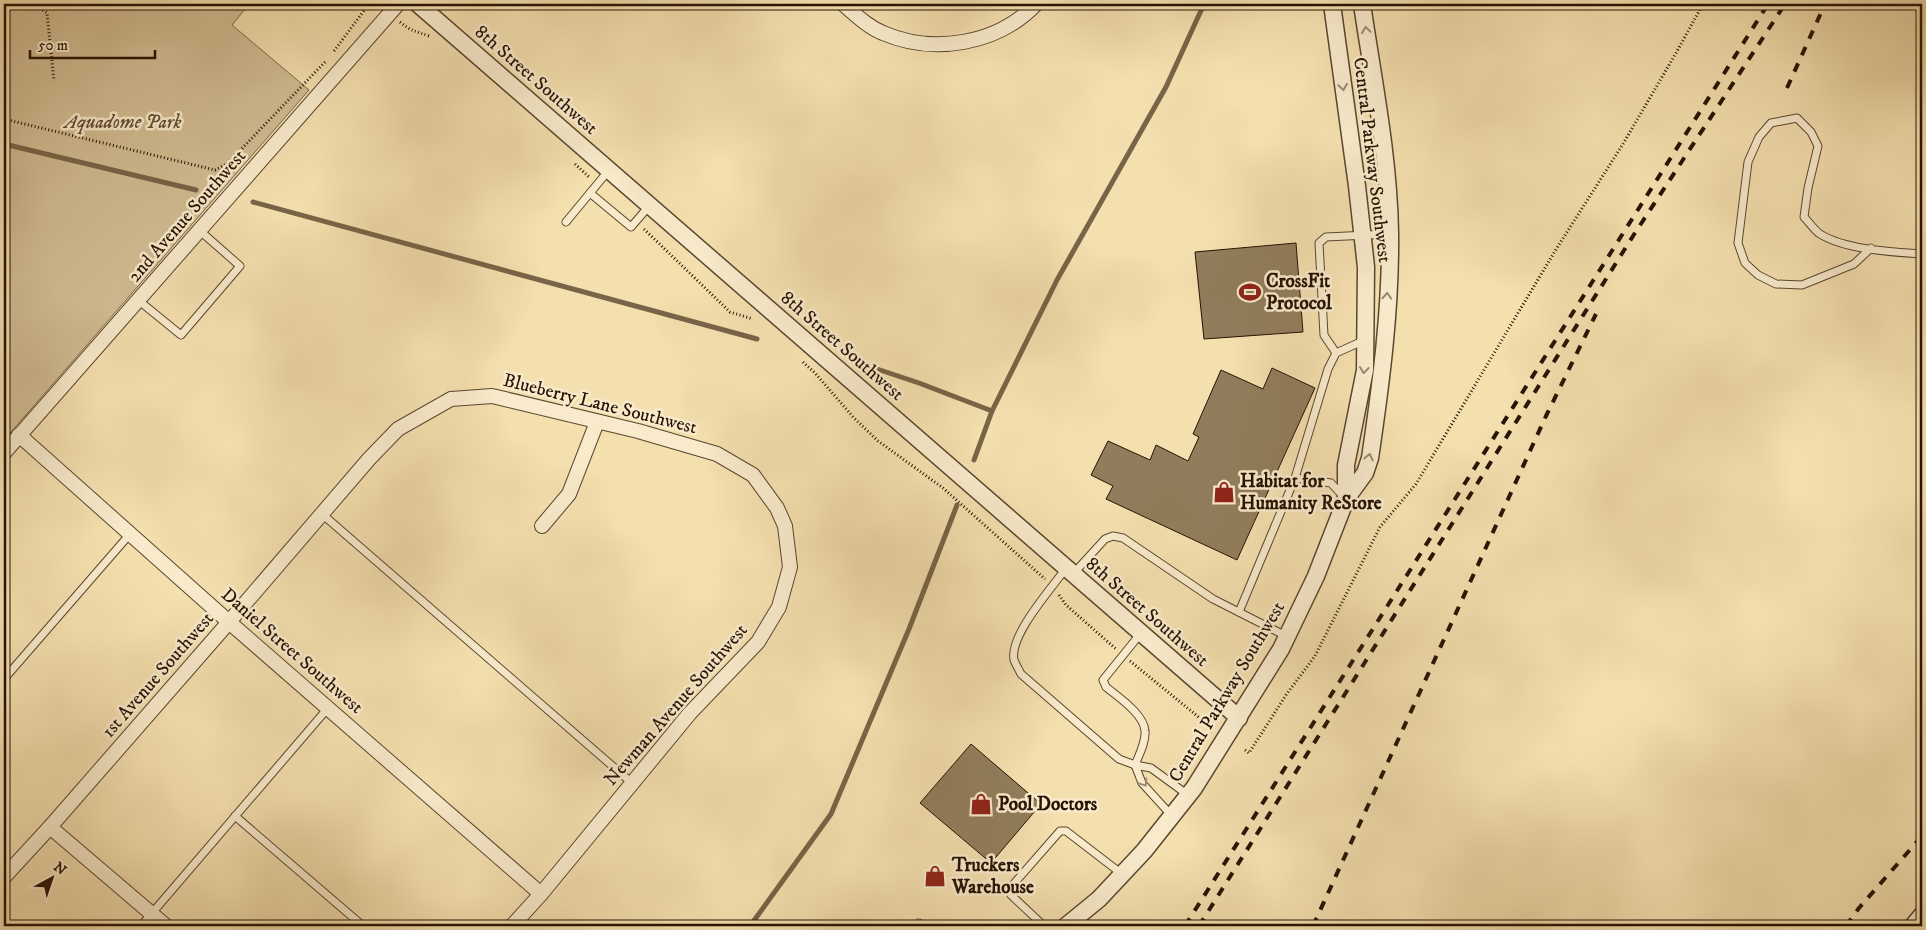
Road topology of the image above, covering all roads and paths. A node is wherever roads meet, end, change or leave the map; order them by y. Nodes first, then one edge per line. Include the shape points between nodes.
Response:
1 (34, 4) edge
2 (370, 4) edge
3 (398, 4) edge
4 (418, 4) edge
5 (843, 4) edge
6 (1036, 4) edge
7 (1332, 4) edge
8 (1362, 4) edge
9 (1703, 4) edge
10 (399, 22) dead end
11 (432, 37) dead end
12 (54, 81) dead end
13 (4, 119) edge
14 (568, 158) dead end
15 (609, 170) junction
16 (597, 184) junction
17 (590, 193) junction
18 (650, 205) junction
19 (637, 221) junction
20 (566, 222) dead end
21 (199, 230) junction
22 (1362, 234) junction
23 (1390, 234) junction
24 (1871, 248) junction
25 (1922, 254) edge
26 (138, 300) junction
27 (759, 324) dead end
28 (1365, 340) junction
29 (1336, 353) junction
30 (801, 361) dead end
31 (596, 422) junction
32 (398, 429) joint
33 (19, 435) junction
34 (4, 453) edge
35 (1295, 478) junction
36 (1346, 499) junction
37 (777, 508) joint
38 (322, 514) junction
39 (542, 526) dead end
40 (130, 534) junction
41 (1070, 571) junction
42 (1052, 587) junction
43 (1238, 612) junction
44 (229, 622) junction
45 (1141, 633) junction
46 (1287, 636) junction
47 (1123, 655) junction
48 (4, 679) edge
49 (328, 707) junction
50 (1239, 718) junction
51 (1207, 724) dead end
52 (1245, 750) dead end
53 (1135, 765) junction
54 (632, 783) junction
55 (1188, 796) junction
56 (235, 816) junction
57 (1172, 816) junction
58 (50, 827) junction
59 (1122, 874) junction
60 (4, 877) edge
61 (541, 894) junction
62 (152, 914) junction
63 (1922, 915) edge
64 (141, 926) edge
65 (166, 926) edge
66 (363, 926) edge
67 (512, 926) edge
68 (1044, 926) edge
69 (1066, 926) edge
70 (1913, 926) edge

1 - 12 path via 47,13
2 - 13 path via 332,55 227,164 215,170
3 - 21 street, 2nd Avenue Southwest
4 - 15 street, 8th Street Southwest
5 - 6 street via 883,33 922,44 943,45 982,38 1018,19
7 -> 22 street, Central Parkway Southwest
23 -> 8 street, Central Parkway Southwest via 1388,186
9 - 52 path via 1623,144 1416,484 1380,527 1315,656 1249,752
10 - 11 path via 412,32
14 - 16 path
15 - 16 lane
15 - 18 street, 8th Street Southwest
16 - 17 lane
17 - 19 lane via 631,227
17 - 20 lane
18 - 19 lane
18 - 41 street, 8th Street Southwest
19 - 27 path via 730,312 752,318
21 - 26 street, 2nd Avenue Southwest
21 - 26 lane via 240,266 181,335
22 - 23 lane
22 - 28 street, Central Parkway Southwest via 1366,267
22 - 29 lane via 1326,237 1319,243 1324,335
36 -> 23 street, Central Parkway Southwest via 1365,473 1370,458 1385,339
24 - 24 lane via 1820,234 1804,217 1818,146 1812,132 1797,118 1771,123 1748,162 1738,242 1745,263 1758,275 1776,284 1802,285 1854,264
24 - 25 lane
26 - 33 street, 2nd Avenue Southwest
28 - 29 lane
28 -> 36 street, Central Parkway Southwest via 1365,370 1346,465
29 - 35 lane via 1328,369
30 - 42 path via 878,441 943,488
31 - 32 street, Blueberry Lane Southwest via 492,396 451,399
31 - 37 street, Blueberry Lane Southwest via 717,454 753,475
31 - 39 street via 569,494
32 - 38 street, 1st Avenue Southwest
33 - 34 street, 2nd Avenue Southwest
33 - 40 street, Daniel Street Southwest
35 - 36 lane via 1330,484
35 - 43 lane
36 - 46 street, Central Parkway Southwest via 1316,576
37 - 54 street, Newman Avenue Southwest via 785,526 790,567 779,607 758,642 690,713
38 - 44 street, 1st Avenue Southwest
38 - 54 lane
40 - 44 street, Daniel Street Southwest
40 - 48 lane
41 - 42 lane
41 - 43 lane via 1105,539 1112,536 1123,538 1213,599
41 - 45 street, 8th Street Southwest
42 - 47 path via 1066,605
42 - 53 lane via 1018,638 1014,658 1021,674 1119,759
43 - 46 lane
44 - 49 street, Daniel Street Southwest
44 - 58 street, 1st Avenue Southwest
45 - 47 lane
45 - 50 street, 8th Street Southwest
46 - 50 street, Central Parkway Southwest
47 - 51 path
47 - 53 lane via 1103,680 1106,687 1142,718 1146,731
49 - 56 lane
49 - 61 street, Daniel Street Southwest
50 - 55 street, Central Parkway Southwest
53 - 55 lane via 1151,768
53 -> 57 lane via 1142,783
54 - 61 street, Newman Avenue Southwest
55 - 57 street, Central Parkway Southwest
56 - 62 lane
56 - 66 lane
57 - 59 street, Central Parkway Southwest
58 - 60 street, 1st Avenue Southwest
58 - 62 street
59 - 68 lane via 1066,830 1060,832 1011,887 1011,894
59 - 69 street, Central Parkway Southwest via 1099,899
61 - 67 street, Newman Avenue Southwest
62 - 64 lane
62 - 65 street
63 - 70 street

